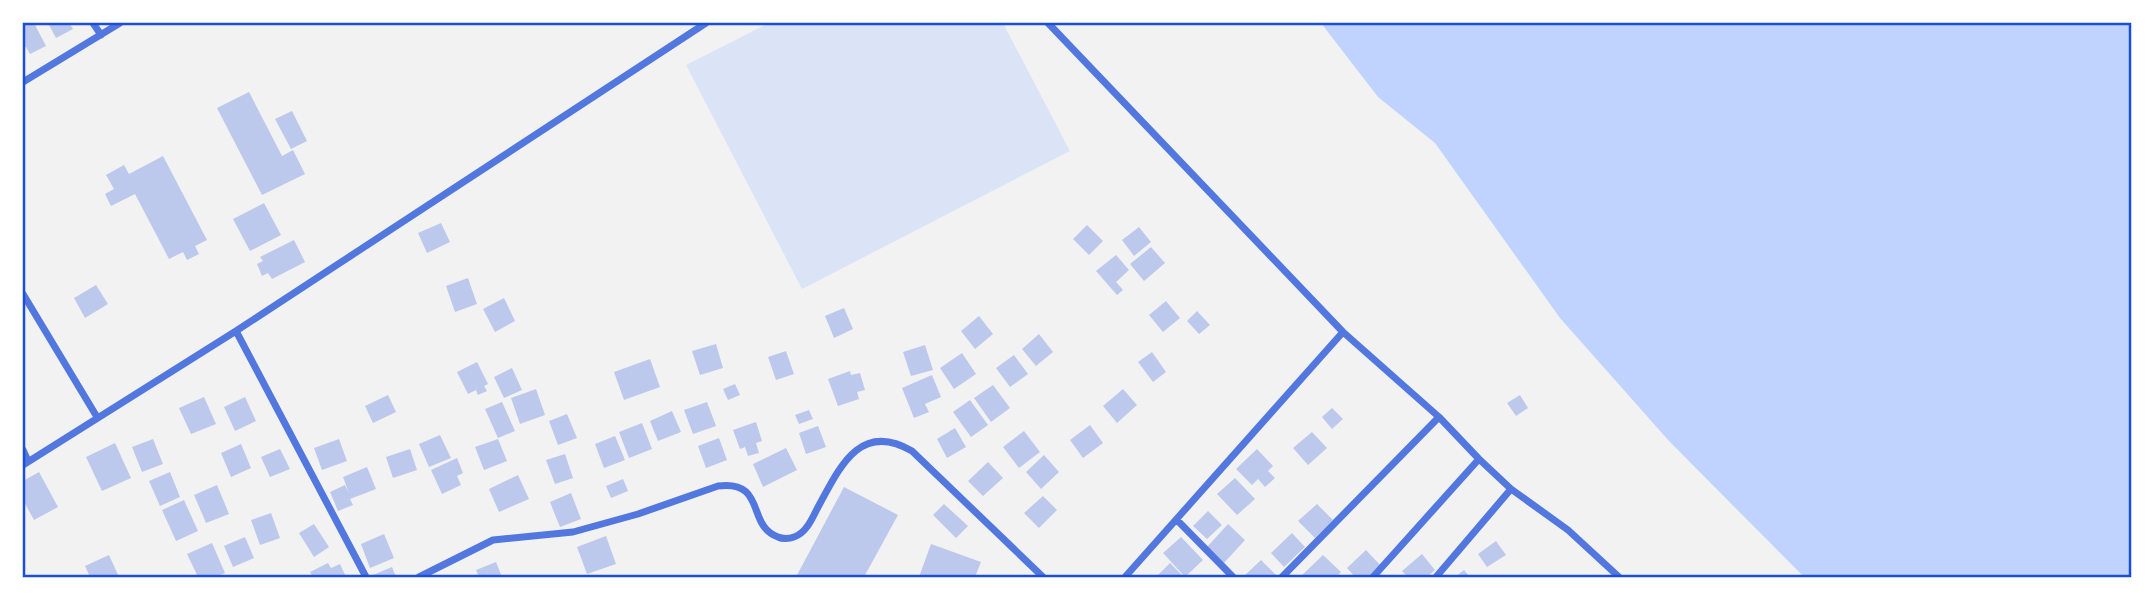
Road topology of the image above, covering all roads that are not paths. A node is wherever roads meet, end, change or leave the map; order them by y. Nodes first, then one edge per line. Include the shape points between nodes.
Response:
1 (93, 23) edge
2 (120, 23) edge
3 (706, 23) edge
4 (1048, 23) edge
5 (101, 35) junction
6 (23, 82) edge
7 (23, 294) edge
8 (236, 331) junction
9 (1343, 332) junction
10 (97, 417) junction
11 (1439, 417) junction
12 (23, 450) edge
13 (1479, 460) junction
14 (25, 463) edge
15 (1511, 489) junction
16 (1177, 520) junction
17 (366, 577) edge
18 (419, 577) edge
19 (1043, 577) edge
20 (1125, 577) edge
21 (1233, 577) edge
22 (1282, 577) edge
23 (1373, 577) edge
24 (1436, 577) edge
25 (1619, 577) edge

1 - 5 street
2 - 5 street
3 - 8 street
4 - 9 street
5 - 6 street
7 - 10 street
8 - 10 street
8 - 17 street
9 - 11 street
9 - 16 street
10 - 14 street
11 - 13 street
11 - 22 street
12 - 14 street
13 - 15 street
13 - 23 street
15 - 24 street
15 - 25 street via 1568,530
16 - 20 street
16 - 21 street
18 - 19 street via 493,540 573,532 718,486 748,492 769,533 794,537 810,523 850,454 864,444 881,441 912,450

